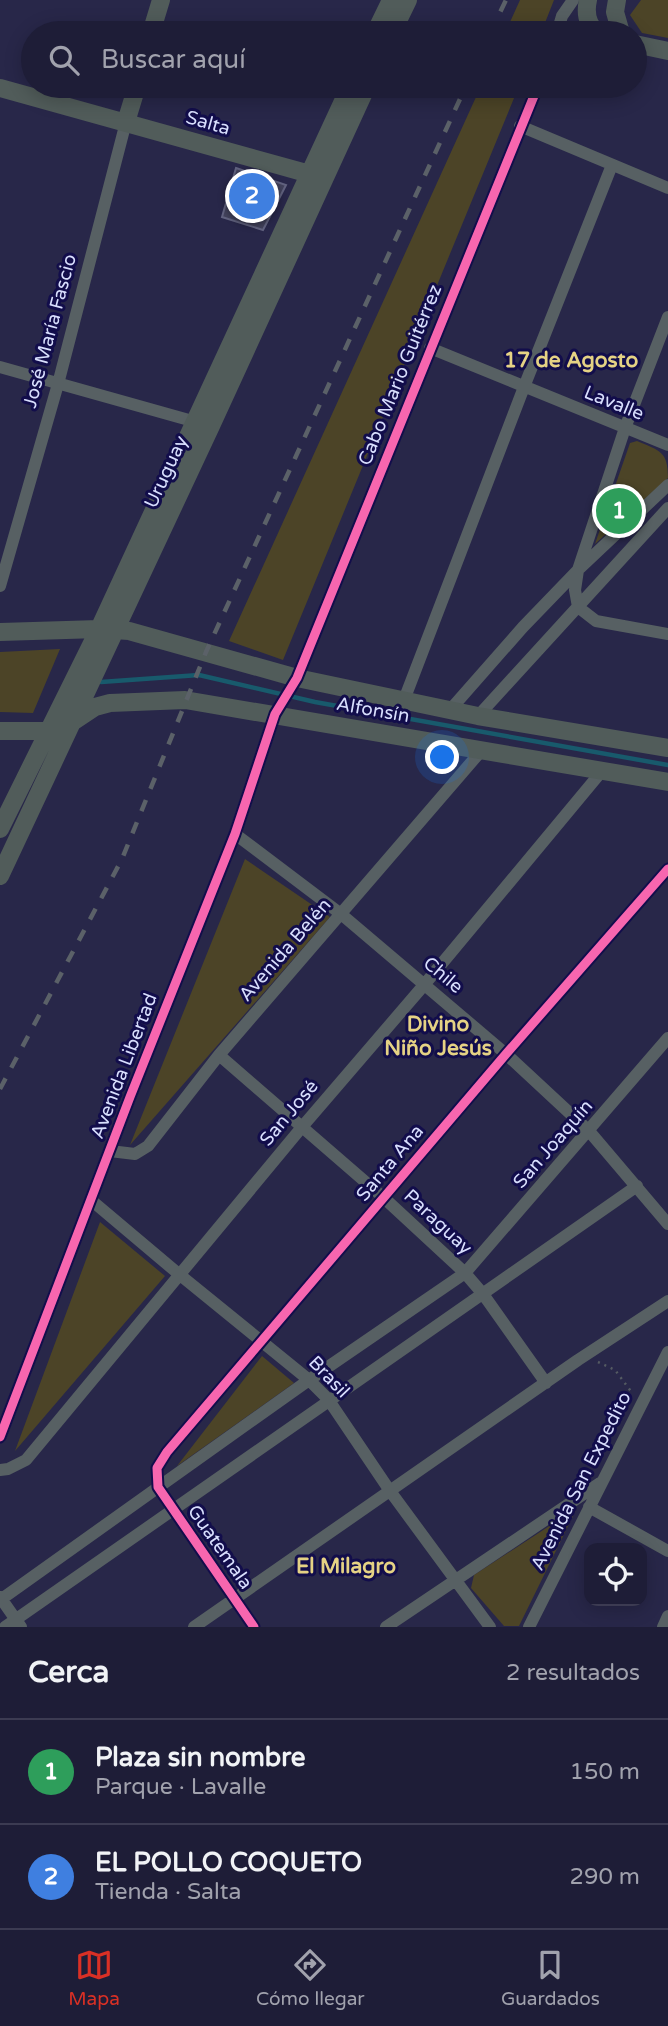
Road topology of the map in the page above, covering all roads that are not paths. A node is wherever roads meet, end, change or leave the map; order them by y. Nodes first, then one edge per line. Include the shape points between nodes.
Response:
1 (161, 0) edge
2 (391, 0) edge
3 (408, 0) edge
4 (573, 0) edge
5 (588, 0) edge
6 (617, 0) edge
7 (155, 21) edge
8 (381, 21) edge
9 (398, 21) edge
10 (561, 21) edge
11 (588, 21) edge
12 (619, 21) edge
13 (647, 47) edge
14 (668, 51) edge
15 (0, 88) edge
16 (21, 94) edge
17 (37, 98) edge
18 (133, 98) edge
19 (344, 98) edge
20 (360, 98) edge
21 (533, 98) edge
22 (126, 122) junction
23 (520, 126) junction
24 (612, 165) junction
25 (315, 175) junction
26 (668, 188) edge
27 (668, 317) edge
28 (430, 348) junction
29 (0, 368) edge
30 (58, 383) junction
31 (524, 387) junction
32 (196, 422) junction
33 (625, 428) junction
34 (666, 446) edge
35 (668, 485) edge
36 (667, 510) edge
37 (578, 570) junction
38 (0, 586) edge
39 (578, 607) junction
40 (107, 629) junction
41 (0, 632) edge
42 (668, 635) edge
43 (294, 684) junction
44 (404, 700) junction
45 (277, 710) junction
46 (450, 710) junction
47 (478, 716) junction
48 (74, 720) junction
49 (0, 731) edge
50 (48, 731) junction
51 (668, 748) edge
52 (481, 751) junction
53 (602, 771) junction
54 (668, 782) edge
55 (0, 829) edge
56 (235, 834) junction
57 (668, 869) edge
58 (0, 876) edge
59 (341, 915) junction
60 (424, 985) junction
61 (668, 1038) edge
62 (506, 1054) junction
63 (219, 1055) junction
64 (302, 1127) junction
65 (589, 1131) junction
66 (110, 1151) junction
67 (637, 1186) junction
68 (384, 1198) junction
69 (91, 1200) junction
70 (668, 1224) edge
71 (465, 1273) junction
72 (180, 1275) junction
73 (483, 1294) junction
74 (668, 1301) edge
75 (260, 1342) junction
76 (668, 1352) edge
77 (309, 1380) junction
78 (546, 1383) junction
79 (328, 1399) junction
80 (0, 1437) edge
81 (0, 1470) edge
82 (601, 1482) junction
83 (158, 1488) junction
84 (390, 1491) junction
85 (589, 1507) junction
86 (173, 1510) junction
87 (668, 1551) edge
88 (454, 1581) junction
89 (1, 1599) edge
90 (234, 1599) junction
91 (668, 1616) edge
92 (14, 1625) edge
93 (194, 1627) edge
94 (254, 1627) edge
95 (386, 1627) edge
96 (490, 1627) edge
97 (528, 1627) edge
98 (663, 1627) edge

1 - 7 street
2 - 8 street
3 - 9 street
4 - 10 street
5 - 11 street
6 - 12 street
13 - 14 street
15 - 16 street, Salta
17 - 22 street, Salta
18 - 22 street, José María Fascio
19 - 25 street, Uruguay
20 - 25 street, Uruguay
21 - 23 street, Cabo Mario Guitérrez
22 - 25 street, Salta
22 - 30 street, José María Fascio
23 - 24 street
23 - 28 street, Cabo Mario Guitérrez
24 - 26 street
24 - 31 street
25 - 32 street, Uruguay
25 - 40 street, Uruguay via 211,426
27 - 33 street
28 - 31 street, Lavalle
28 - 43 street, Cabo Mario Guitérrez
29 - 30 street
30 - 32 street
30 - 38 street, José María Fascio
31 - 33 street, Lavalle
31 - 44 street
32 - 40 street, Uruguay
33 - 34 street, Lavalle
33 - 37 street
35 - 37 street
36 - 39 street
37 - 39 street
37 - 46 street
39 - 42 street via 596,621
39 - 47 street
40 - 41 street, Alfonsín
40 - 43 street, Alfonsín via 148,635
40 - 48 street, Uruguay
40 - 50 street, Uruguay
43 - 44 street, Alfonsín
43 - 45 street, Cabo Mario Guitérrez
44 - 46 street, Alfonsín
45 - 48 street, Alfonsín via 163,700 110,703
45 - 52 street, Alfonsín
45 - 56 street, Avenida Libertad
46 - 47 street, Alfonsín
47 - 51 street, Alfonsín
48 - 50 street, Alfonsín
48 - 58 street, Uruguay
49 - 50 street
50 - 55 street, Uruguay
52 - 53 street, Alfonsín
52 - 59 street, Avenida Belén
53 - 54 street, Alfonsín
53 - 60 street, San José
56 - 59 street, Chile
56 - 66 street, Avenida Libertad
57 - 62 street, Santa Ana
59 - 60 street, Chile
59 - 63 street, Avenida Belén
60 - 62 street, Chile
60 - 64 street, San José
61 - 65 street, San Joaquín
62 - 65 street, Chile
62 - 68 street, Santa Ana
63 - 64 street, Paraguay
63 - 66 street, Avenida Belén via 148,1146 135,1154
64 - 68 street, Paraguay
64 - 72 street, San José
65 - 67 street, Chile
65 - 71 street, San Joaquín
66 - 69 street, Avenida Libertad
67 - 70 street, Chile
67 - 73 street
68 - 71 street, Paraguay
68 - 75 street, Santa Ana
69 - 72 street, Brasil
69 - 80 street, Avenida Libertad
71 - 73 street, Paraguay
71 - 77 street, San Joaquín
72 - 75 street, Brasil
72 - 81 street, San José via 26,1460
73 - 78 street, Paraguay
73 - 79 street
74 - 78 street
75 - 77 street, Brasil
75 - 83 street, Santa Ana via 167,1452 157,1468
76 - 82 street, Avenida San Expedito
77 - 79 street, Brasil
77 - 83 street, San Joaquín
78 - 84 street
79 - 84 street, Brasil
79 - 86 street
82 - 85 street, Avenida San Expedito
82 - 88 street
83 - 86 street, Guatemala
83 - 89 street, San Joaquín
84 - 88 street, Brasil
84 - 90 street
85 - 87 street
85 - 97 street, Avenida San Expedito
86 - 90 street, Guatemala
86 - 92 street
88 - 95 street
88 - 96 street, Brasil
89 - 92 street
90 - 93 street
90 - 94 street, Guatemala
91 - 98 street

